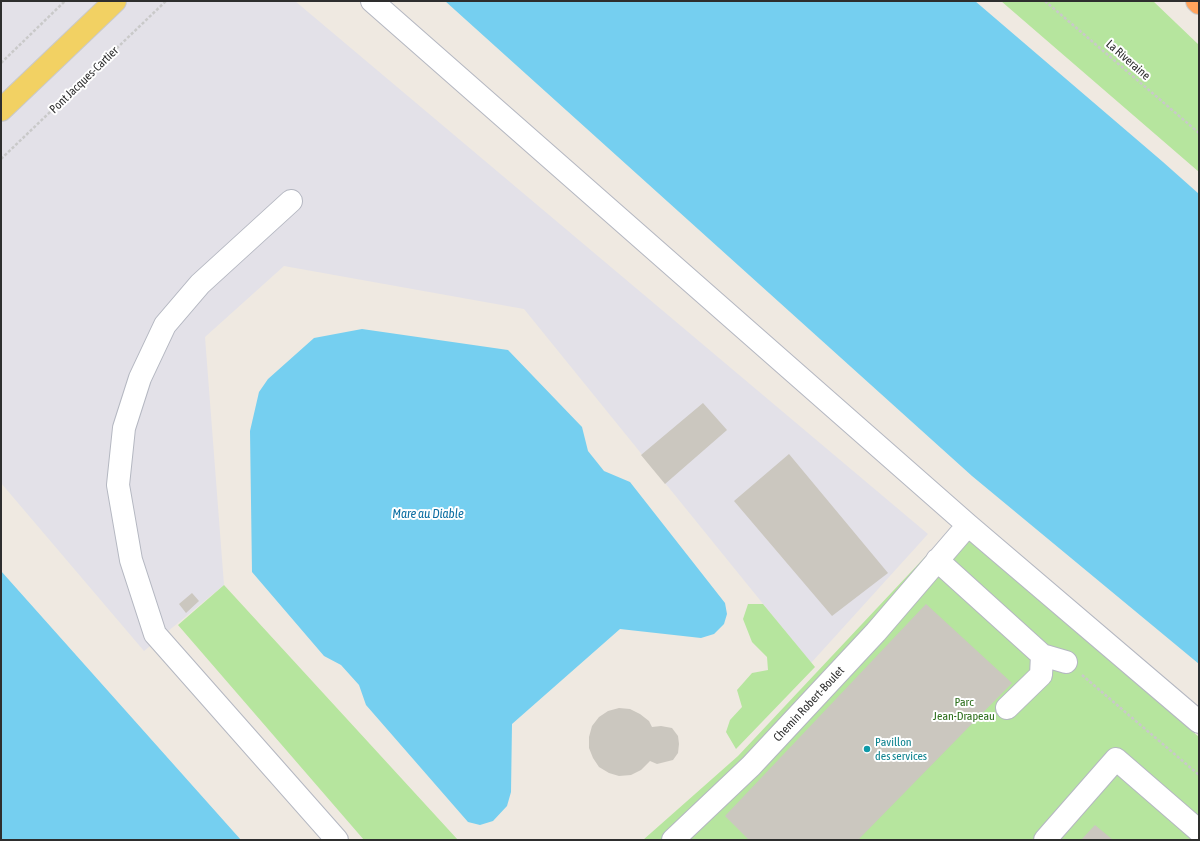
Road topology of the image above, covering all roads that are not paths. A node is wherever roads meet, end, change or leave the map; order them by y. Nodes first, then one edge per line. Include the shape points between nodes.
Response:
1 (115, 1) edge
2 (372, 1) edge
3 (1, 110) edge
4 (291, 201) dead end
5 (968, 525) junction
6 (938, 560) junction
7 (1042, 655) junction
8 (1066, 662) road end
9 (1007, 708) dead end
10 (1199, 722) edge
11 (1199, 831) edge
12 (337, 840) edge
13 (673, 840) edge
14 (1045, 840) edge

1 - 3 main road
2 - 5 lane
4 - 12 lane via 200,284 165,325 140,378 124,428 118,485 131,560 155,634
5 - 6 lane, Chemin Robert-Boulet
5 - 10 lane
6 - 7 lane
6 - 13 lane, Chemin Robert-Boulet via 876,632 751,766
7 - 8 lane
7 - 9 lane via 1041,675
11 - 14 lane via 1116,759

